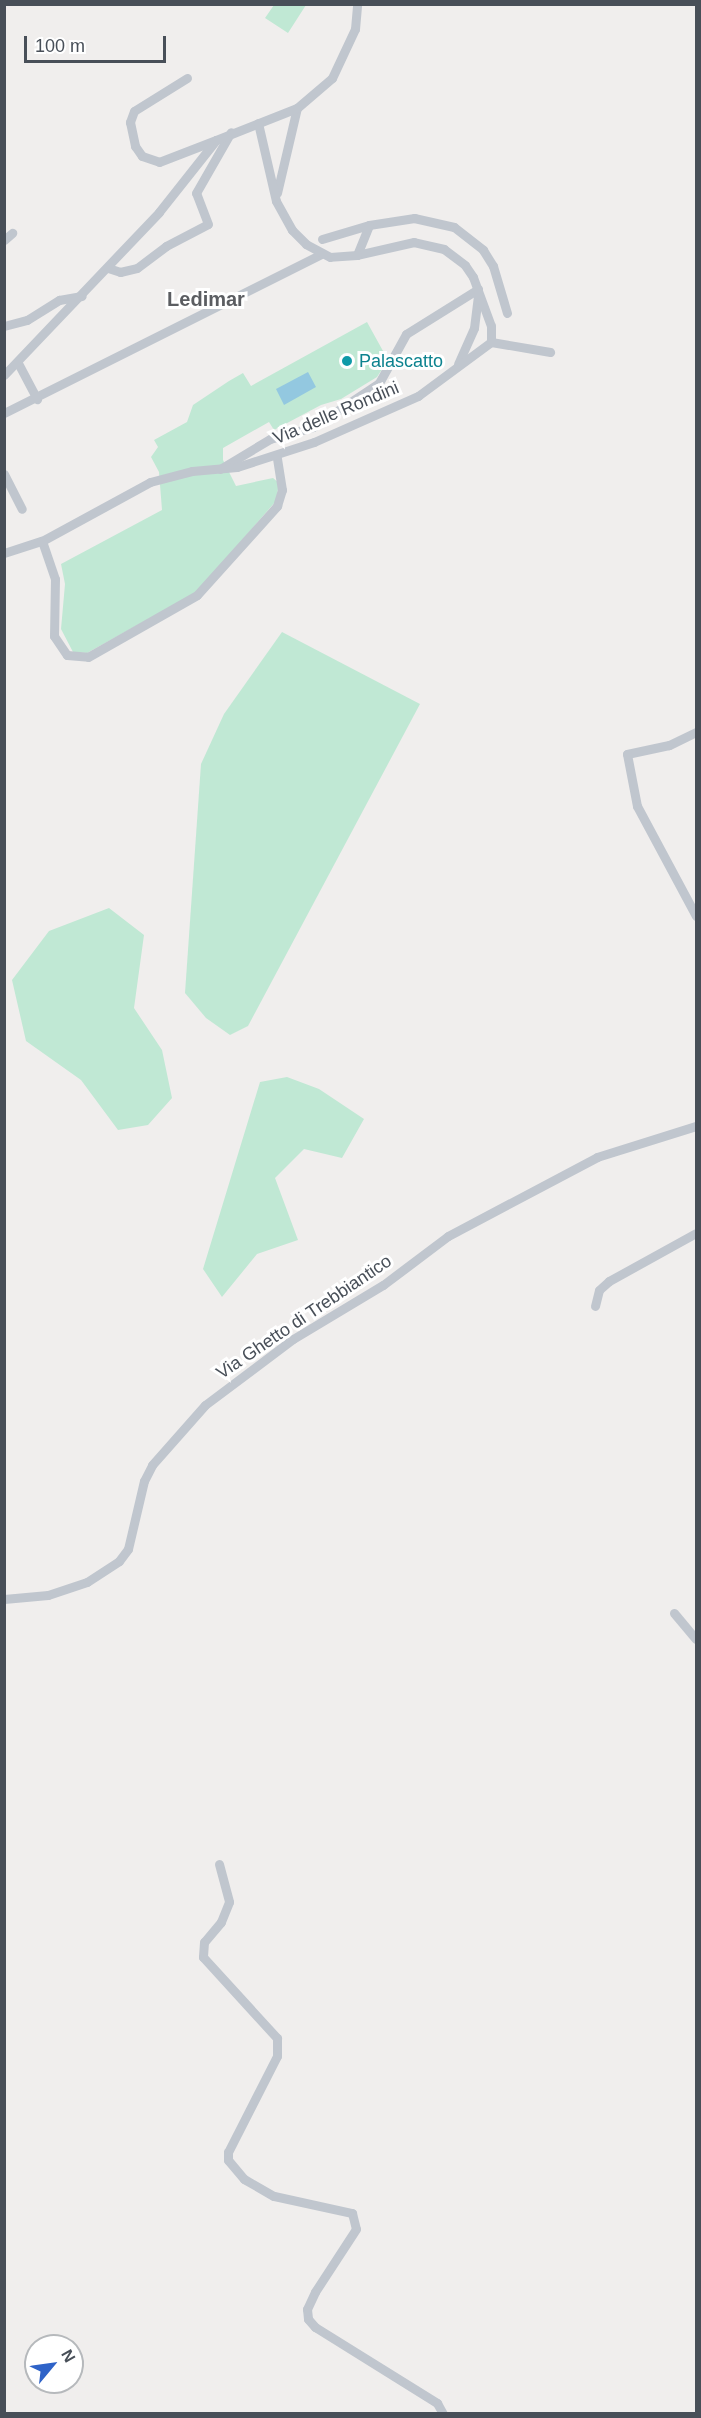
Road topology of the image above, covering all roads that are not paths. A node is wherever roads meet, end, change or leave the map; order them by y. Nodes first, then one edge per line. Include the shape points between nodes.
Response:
1 (357, 4) edge
2 (187, 78) dead end
3 (297, 108) junction
4 (258, 123) junction
5 (231, 132) junction
6 (216, 140) junction
7 (276, 201) junction
8 (369, 225) junction
9 (12, 233) dead end
10 (322, 239) dead end
11 (4, 240) edge
12 (322, 254) junction
13 (357, 255) junction
14 (108, 268) junction
15 (478, 290) junction
16 (82, 297) junction
17 (507, 313) dead end
18 (4, 326) edge
19 (491, 342) junction
20 (550, 352) dead end
21 (18, 363) junction
22 (456, 368) junction
23 (4, 375) edge
24 (37, 399) junction
25 (4, 413) edge
26 (277, 457) junction
27 (220, 469) junction
28 (4, 474) edge
29 (22, 509) dead end
30 (42, 541) junction
31 (4, 553) edge
32 (696, 732) edge
33 (696, 916) edge
34 (696, 1126) edge
35 (696, 1233) edge
36 (595, 1306) dead end
37 (4, 1599) edge
38 (674, 1613) dead end
39 (696, 1639) edge
40 (219, 1864) dead end
41 (442, 2414) edge

1 - 3 street via 355,29 332,78
2 - 6 street via 134,111 130,122 135,146 142,156 159,162
3 - 4 street
3 - 7 street via 295,128 278,177
4 - 5 street
4 - 7 street
5 - 6 street
5 - 14 street via 196,193 208,224 166,246 137,268 120,272
6 - 14 street
7 - 12 street via 292,230
8 - 10 street
8 - 13 street
8 - 17 street via 414,218 435,220 462,232 483,250 493,266
9 - 11 street
12 - 13 street
12 - 24 street
13 - 15 street via 398,244 430,244 456,256
14 - 16 street
15 - 19 street via 491,326
15 - 22 street, Via delle Rondini via 474,328
15 - 27 street, Via delle Rondini via 406,334 379,383 313,428 270,439
16 - 18 street via 59,300 27,320
16 - 21 street
19 - 20 street
19 - 22 street, Via delle Rondini
21 - 23 street
21 - 24 street
22 - 26 street, Via delle Rondini via 418,396
24 - 25 street
26 - 27 street, Via delle Rondini
26 - 30 street via 282,490 277,506 197,595 88,657 67,655 54,636 55,579
27 - 30 street, Via delle Rondini via 192,471 150,482
28 - 29 street
30 - 31 street, Via delle Rondini
32 - 33 street via 669,745 627,754 637,806
34 - 37 street, Via Ghetto di Trebbiantico via 597,1157 448,1236 382,1286 293,1339 205,1405 152,1465 144,1481 128,1549 119,1561 87,1582 48,1595
35 - 36 street via 609,1281 599,1290
38 - 39 street
40 - 41 street via 229,1902 221,1922 204,1942 203,1957 278,2038 277,2056 228,2152 228,2160 244,2179 274,2196 352,2213 356,2229 315,2292 307,2309 308,2319 437,2403

